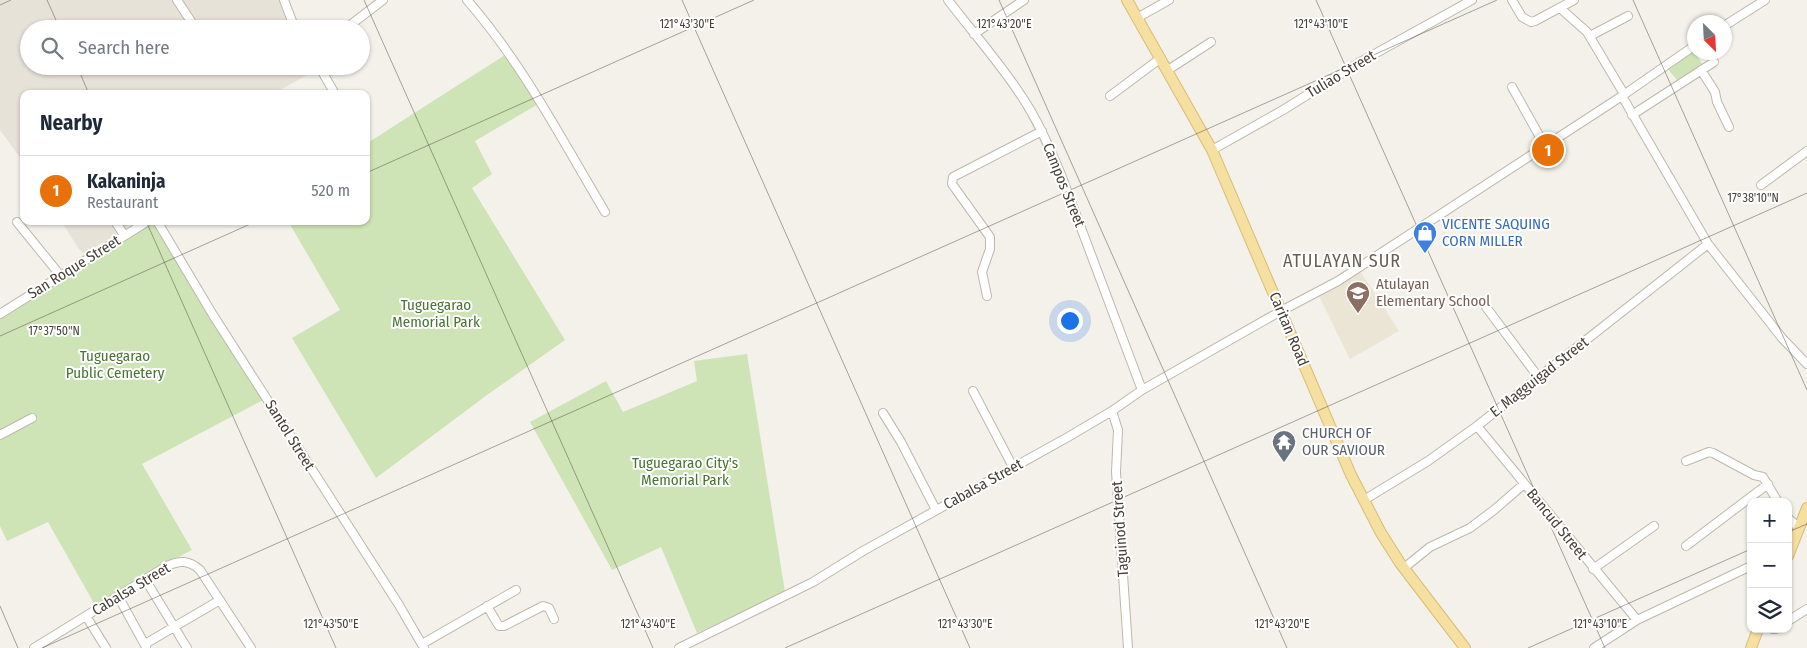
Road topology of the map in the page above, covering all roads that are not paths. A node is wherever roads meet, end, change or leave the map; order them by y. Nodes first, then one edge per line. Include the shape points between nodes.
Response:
1 (177, 0) edge
2 (284, 0) edge
3 (383, 0) edge
4 (468, 0) edge
5 (948, 0) edge
6 (1024, 0) edge
7 (1127, 0) edge
8 (1169, 0) edge
9 (1472, 0) edge
10 (1512, 0) edge
11 (1574, 0) edge
12 (1765, 0) edge
13 (1560, 8) junction
14 (1628, 16) dead end
15 (1137, 18) junction
16 (190, 20) edge
17 (292, 20) edge
18 (357, 20) edge
19 (1732, 21) edge
20 (974, 34) junction
21 (1590, 36) junction
22 (1211, 42) dead end
23 (1687, 51) edge
24 (1161, 58) junction
25 (1714, 62) dead end
26 (1168, 70) junction
27 (1701, 70) junction
28 (324, 75) edge
29 (1512, 87) dead end
30 (333, 90) edge
31 (1623, 95) junction
32 (1110, 96) dead end
33 (1632, 115) junction
34 (1729, 127) dead end
35 (1042, 131) junction
36 (1545, 146) junction
37 (1212, 150) junction
38 (1807, 151) edge
39 (1761, 185) dead end
40 (605, 212) dead end
41 (16, 222) dead end
42 (118, 225) edge
43 (141, 225) edge
44 (159, 225) edge
45 (124, 235) junction
46 (1708, 244) junction
47 (60, 275) junction
48 (987, 296) dead end
49 (1486, 307) dead end
50 (1281, 311) junction
51 (0, 314) edge
52 (1807, 364) edge
53 (1539, 378) junction
54 (1142, 390) junction
55 (973, 391) dead end
56 (1112, 411) junction
57 (883, 414) dead end
58 (32, 418) dead end
59 (1477, 426) junction
60 (0, 435) edge
61 (1686, 461) dead end
62 (1013, 467) junction
63 (1524, 484) junction
64 (1768, 484) junction
65 (1776, 498) edge
66 (1364, 500) junction
67 (1807, 508) edge
68 (936, 510) junction
69 (1792, 522) edge
70 (1654, 526) dead end
71 (1799, 528) junction
72 (1792, 544) edge
73 (1686, 546) dead end
74 (1404, 568) junction
75 (1747, 568) edge
76 (1594, 569) junction
77 (145, 579) junction
78 (516, 590) dead end
79 (118, 596) junction
80 (220, 600) junction
81 (488, 606) junction
82 (1807, 609) edge
83 (86, 616) junction
84 (1792, 618) edge
85 (554, 619) dead end
86 (1637, 620) junction
87 (174, 627) junction
88 (1757, 633) edge
89 (146, 646) edge
90 (423, 646) edge
91 (104, 647) edge
92 (34, 648) edge
93 (187, 648) edge
94 (251, 648) edge
95 (679, 648) edge
96 (1128, 648) edge
97 (1465, 648) edge
98 (1594, 648) edge
99 (1751, 648) edge

1 - 16 street
2 - 17 street
3 - 18 street
4 - 40 street via 538,97
5 - 20 street, Campos Street
6 - 20 street
7 - 15 main road, Caritan Road
8 - 15 street
9 - 37 street, Tuliao Street
10 - 13 street via 1522,17 1530,22
11 - 13 street
12 - 19 street
13 - 21 street
14 - 21 street
15 - 24 main road, Caritan Road
20 - 35 street, Campos Street via 1018,91
21 - 31 street
22 - 26 street
23 - 31 street, Cabalsa Street
24 - 26 main road, Caritan Road
24 - 32 street
25 - 27 street
26 - 37 main road, Caritan Road
27 - 33 street
27 - 34 street via 1716,92 1717,102
28 - 30 street
29 - 36 street
31 - 33 street
31 - 36 street, Cabalsa Street
33 - 46 street
35 - 48 street via 953,177 952,184 990,237 990,249 982,272
35 - 54 street, Campos Street
36 - 50 street, Cabalsa Street via 1352,272
37 - 50 main road, Caritan Road
38 - 39 street
41 - 47 street
42 - 45 street
43 - 45 street, San Roque Street
44 - 90 street, Santol Street
45 - 47 street, San Roque Street
46 - 52 street via 1782,338
46 - 53 street, E. Magguigad Street
47 - 51 street, San Roque Street
49 - 53 street
50 - 54 street, Cabalsa Street
50 - 66 main road, Caritan Road
53 - 59 street, E. Magguigad Street
54 - 56 street, Cabalsa Street
55 - 62 street
56 - 62 street, Cabalsa Street
56 - 96 street, Taguinod Street via 1118,430 1116,472
57 - 68 street
58 - 60 street
59 - 63 street, Bancud Street
59 - 66 street, E. Magguigad Street via 1428,462
61 - 64 street via 1713,453 1762,476
62 - 68 street, Cabalsa Street
63 - 74 street via 1470,528 1430,547
63 - 76 street, Bancud Street
64 - 65 street
64 - 73 street
66 - 74 main road, Caritan Road
67 - 71 main road
68 - 95 street, Cabalsa Street via 813,582
69 - 71 street
70 - 76 street
71 - 72 main road
74 - 97 main road, Caritan Road
75 - 86 street
76 - 86 street, Bancud Street
77 - 79 street, Cabalsa Street
77 - 80 street, Cabalsa Street via 176,562 188,562 200,570
77 - 87 street
78 - 81 street
79 - 83 street, Cabalsa Street
79 - 89 street
80 - 87 street
80 - 94 street, Cabalsa Street
81 - 85 street via 499,626 543,606 549,608
81 - 90 street
82 - 84 street
83 - 91 street
83 - 92 street, Cabalsa Street
86 - 98 street
87 - 89 street
87 - 93 street
88 - 99 main road

